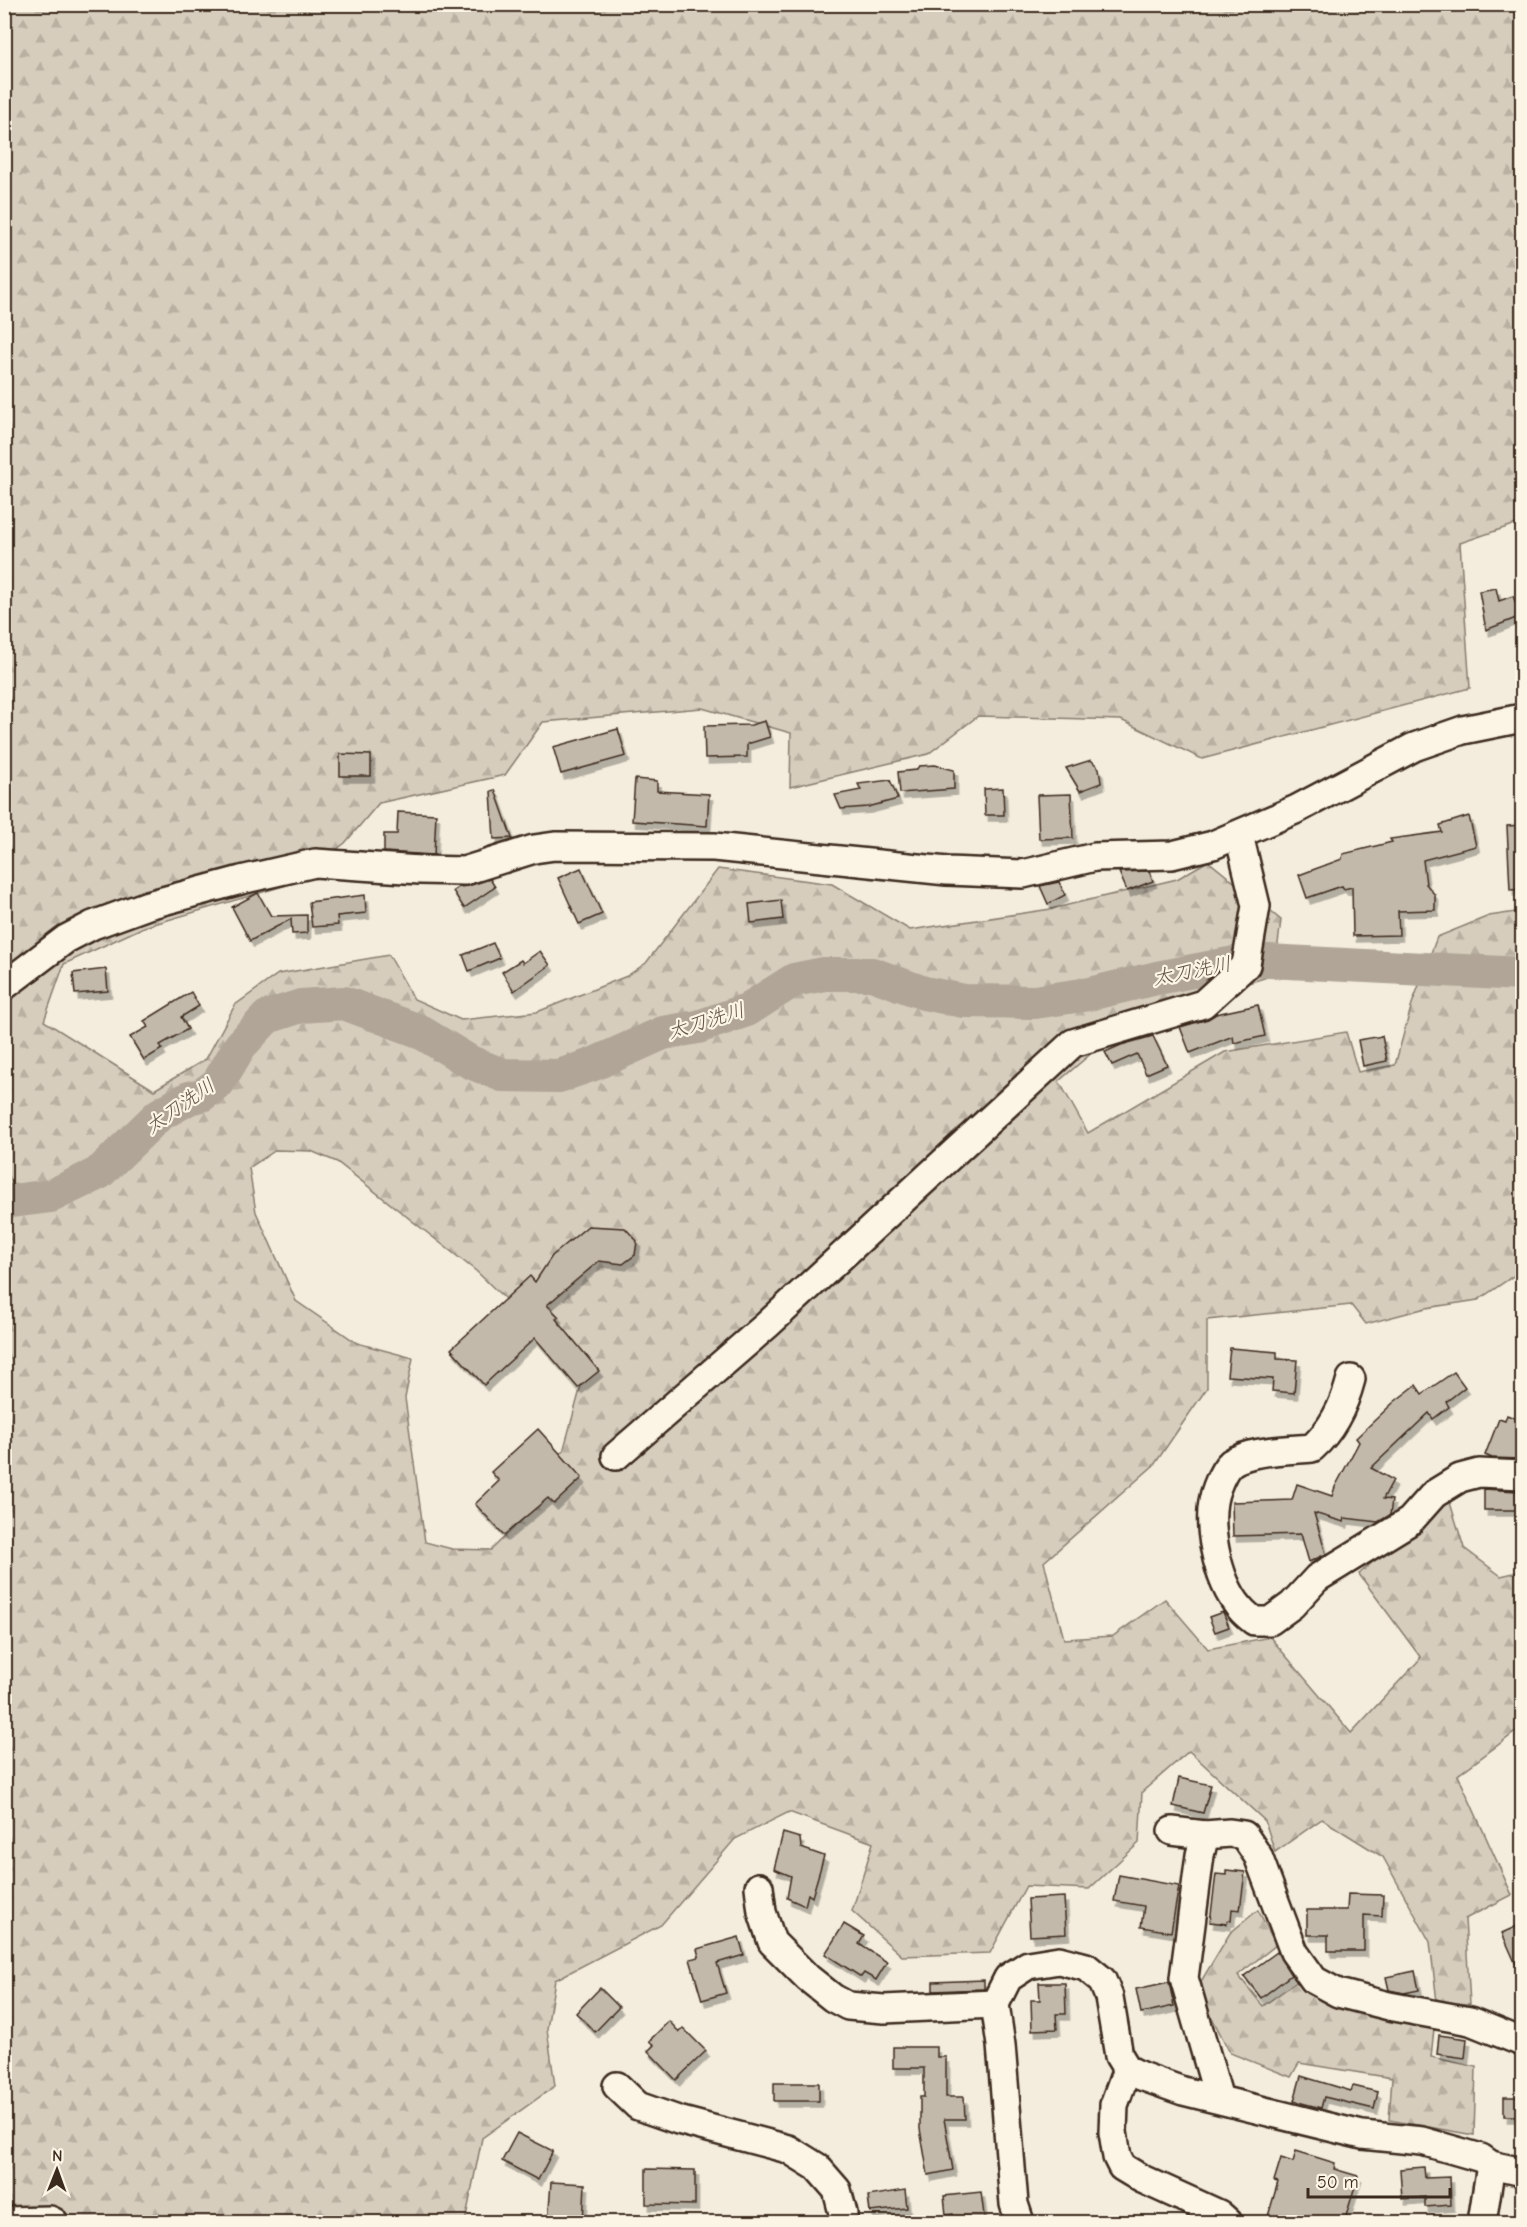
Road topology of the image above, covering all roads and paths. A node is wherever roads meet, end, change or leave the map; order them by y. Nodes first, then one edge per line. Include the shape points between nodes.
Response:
1 (1522, 718) edge
2 (1239, 835) junction
3 (4, 986) edge
4 (1351, 1379) dead end
5 (616, 1456) dead end
6 (1522, 1475) edge
7 (1172, 1831) dead end
8 (1205, 1835) junction
9 (759, 1887) dead end
10 (995, 2004) junction
11 (1522, 2042) edge
12 (1127, 2069) junction
13 (617, 2086) dead end
14 (1220, 2099) junction
15 (1491, 2165) junction
16 (1522, 2172) edge
17 (4, 2221) edge
18 (54, 2223) edge
19 (843, 2223) edge
20 (1020, 2223) edge
21 (1228, 2223) edge
22 (1482, 2223) edge

1 - 2 street via 1463,730 1414,747
2 - 3 street via 1172,855 1095,857 1023,874 947,871 714,847 555,846 464,871 315,863 148,905 93,925 66,939
2 - 5 street via 1256,906 1246,964 1203,1004 1073,1042 776,1317
4 - 6 street via 1336,1420 1312,1448 1254,1455 1231,1463 1222,1474 1211,1518 1214,1550 1239,1608 1254,1621 1270,1621 1292,1605 1317,1578 1410,1521 1434,1494 1460,1478 1479,1473
7 - 8 street
8 - 11 street via 1244,1835 1258,1856 1294,1952 1314,1980 1338,1993 1470,2021
8 - 14 street via 1184,1978
9 - 10 street via 772,1942 808,1977 848,2006 884,2009
10 - 12 street via 1008,1978 1028,1965 1059,1960 1086,1967 1102,1980 1109,1997 1119,2056
10 - 20 street via 1014,2204
12 - 14 street via 1162,2085
12 - 21 street via 1114,2105 1116,2157 1122,2168 1219,2214
13 - 19 street via 638,2106 788,2149 817,2167 837,2190
14 - 15 street via 1362,2135 1422,2141 1481,2158
15 - 16 street
15 - 22 street
17 - 18 street

